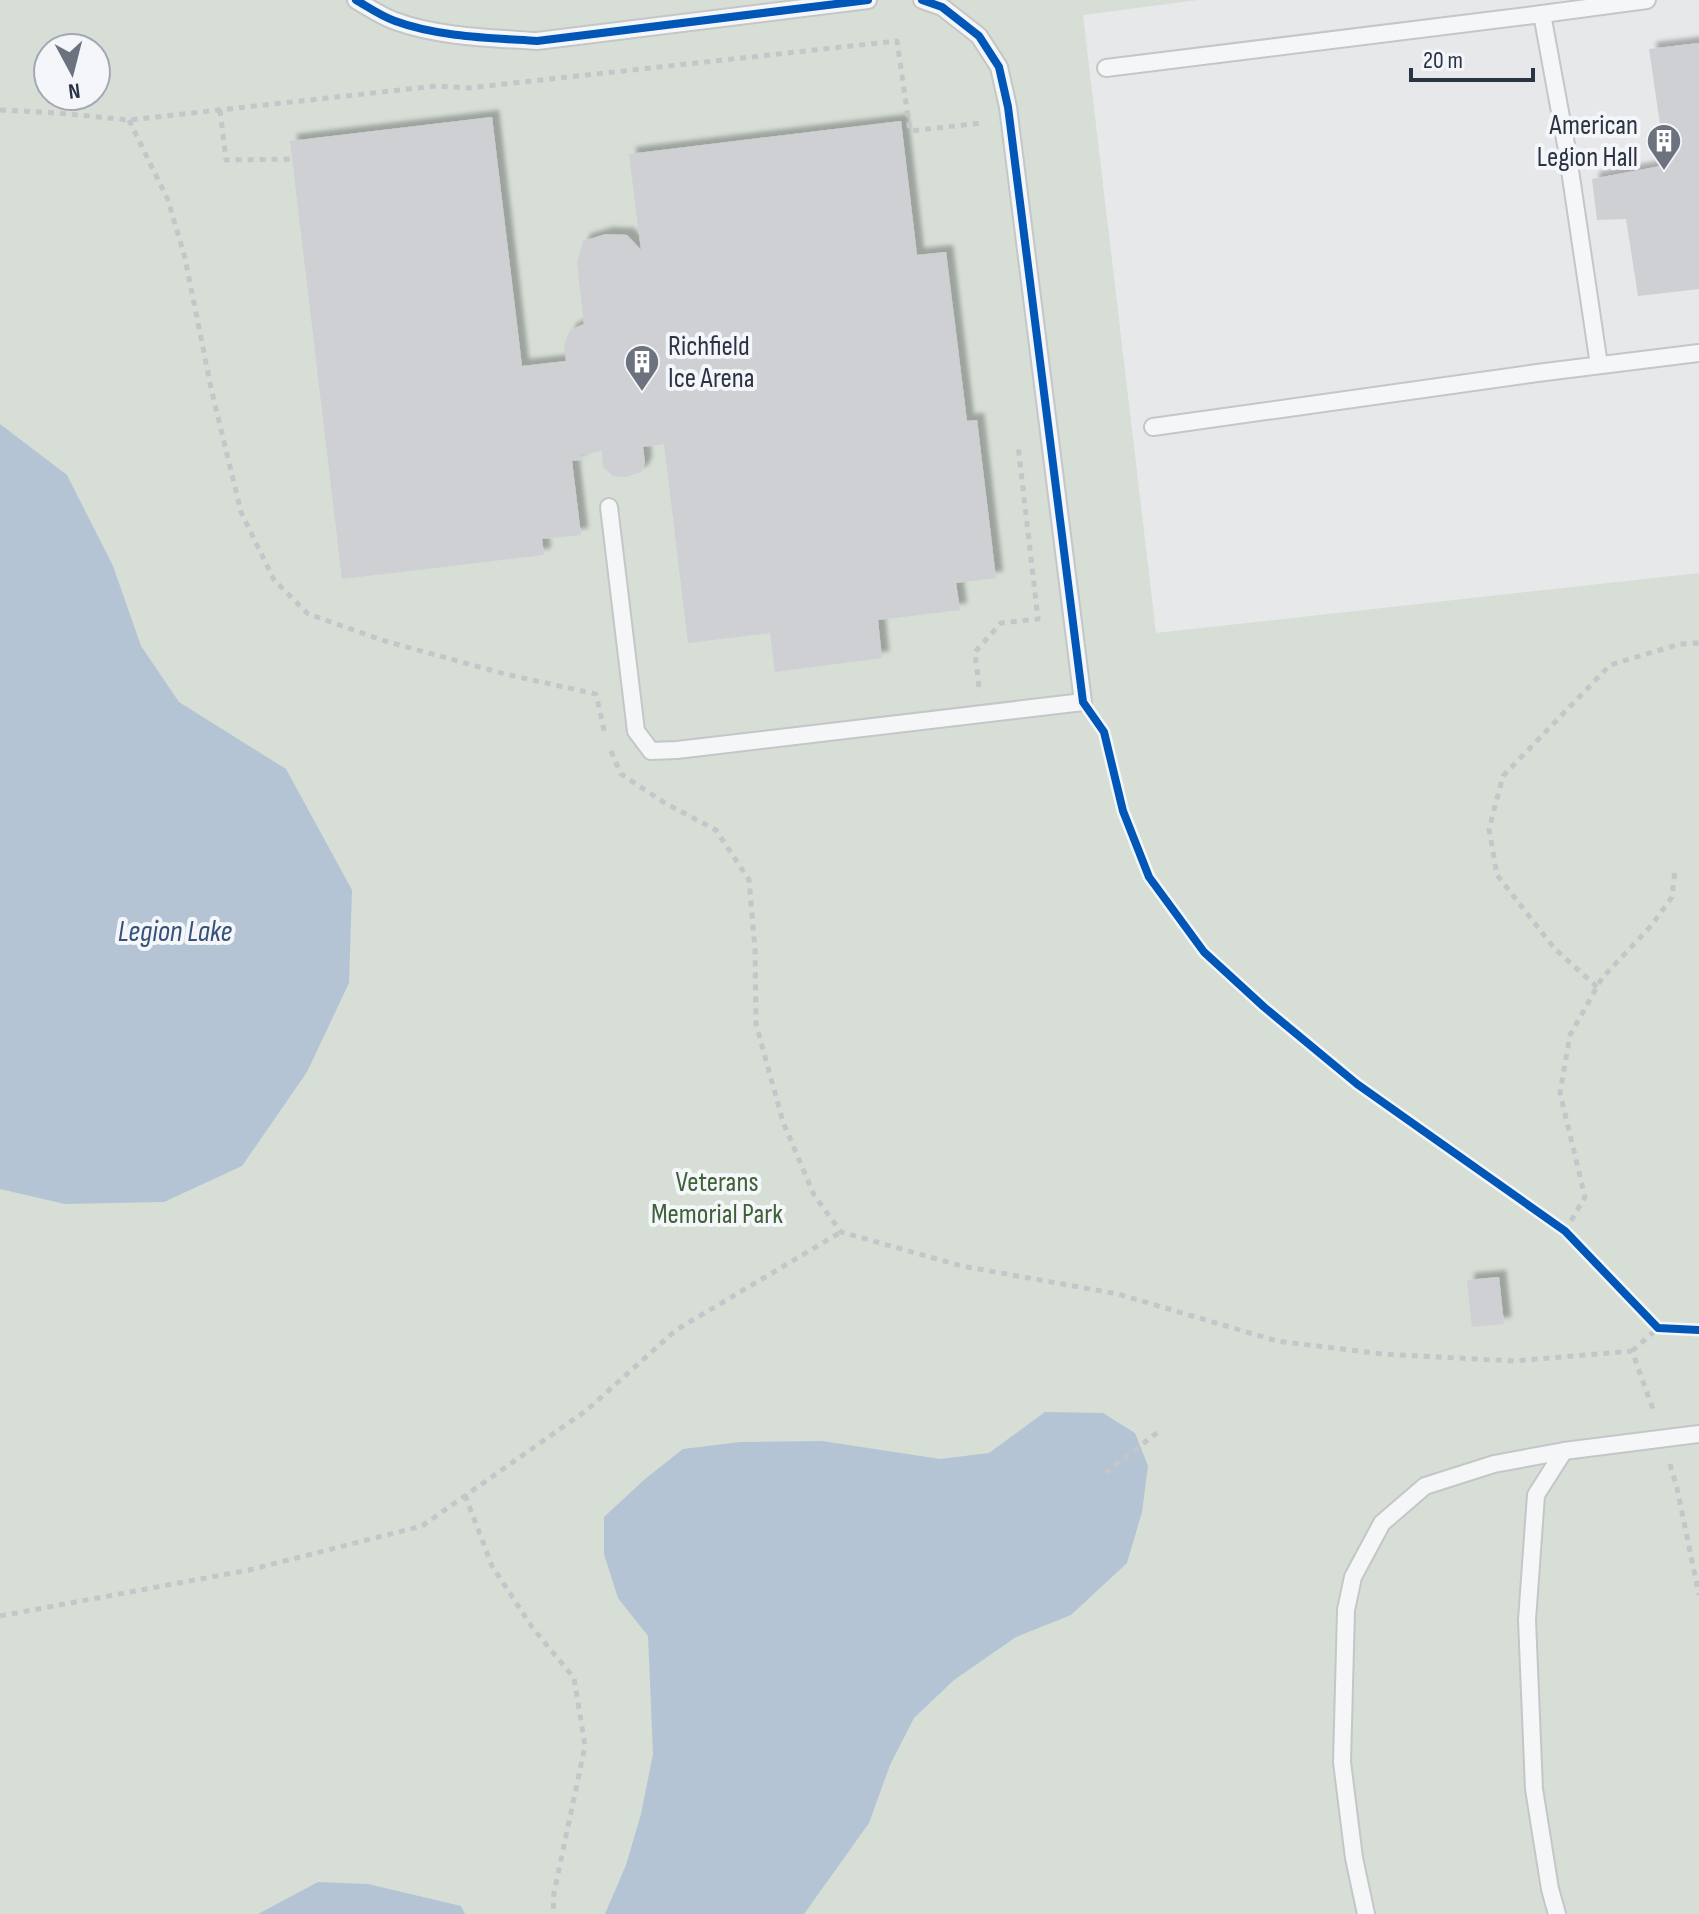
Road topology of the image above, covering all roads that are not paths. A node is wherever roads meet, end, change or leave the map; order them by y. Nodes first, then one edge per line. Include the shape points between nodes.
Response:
1 (356, 0) edge
2 (868, 0) edge
3 (922, 0) edge
4 (1647, 0) edge
5 (1542, 14) junction
6 (1106, 68) dead end
7 (1699, 353) edge
8 (1599, 365) junction
9 (1153, 427) dead end
10 (609, 507) dead end
11 (1699, 1434) edge
12 (1564, 1451) junction
13 (1366, 1914) edge
14 (1557, 1914) edge

1 - 2 lane via 393,21 440,32 537,41
3 - 10 lane via 942,7 979,36 999,67 1083,702 651,751 636,731
4 - 5 lane
5 - 6 lane
5 - 8 lane
7 - 8 lane
8 - 9 lane
11 - 12 lane
12 - 13 lane via 1494,1464 1425,1486 1382,1523 1353,1577 1346,1610 1342,1762
12 - 14 lane via 1536,1495 1527,1620 1534,1789

